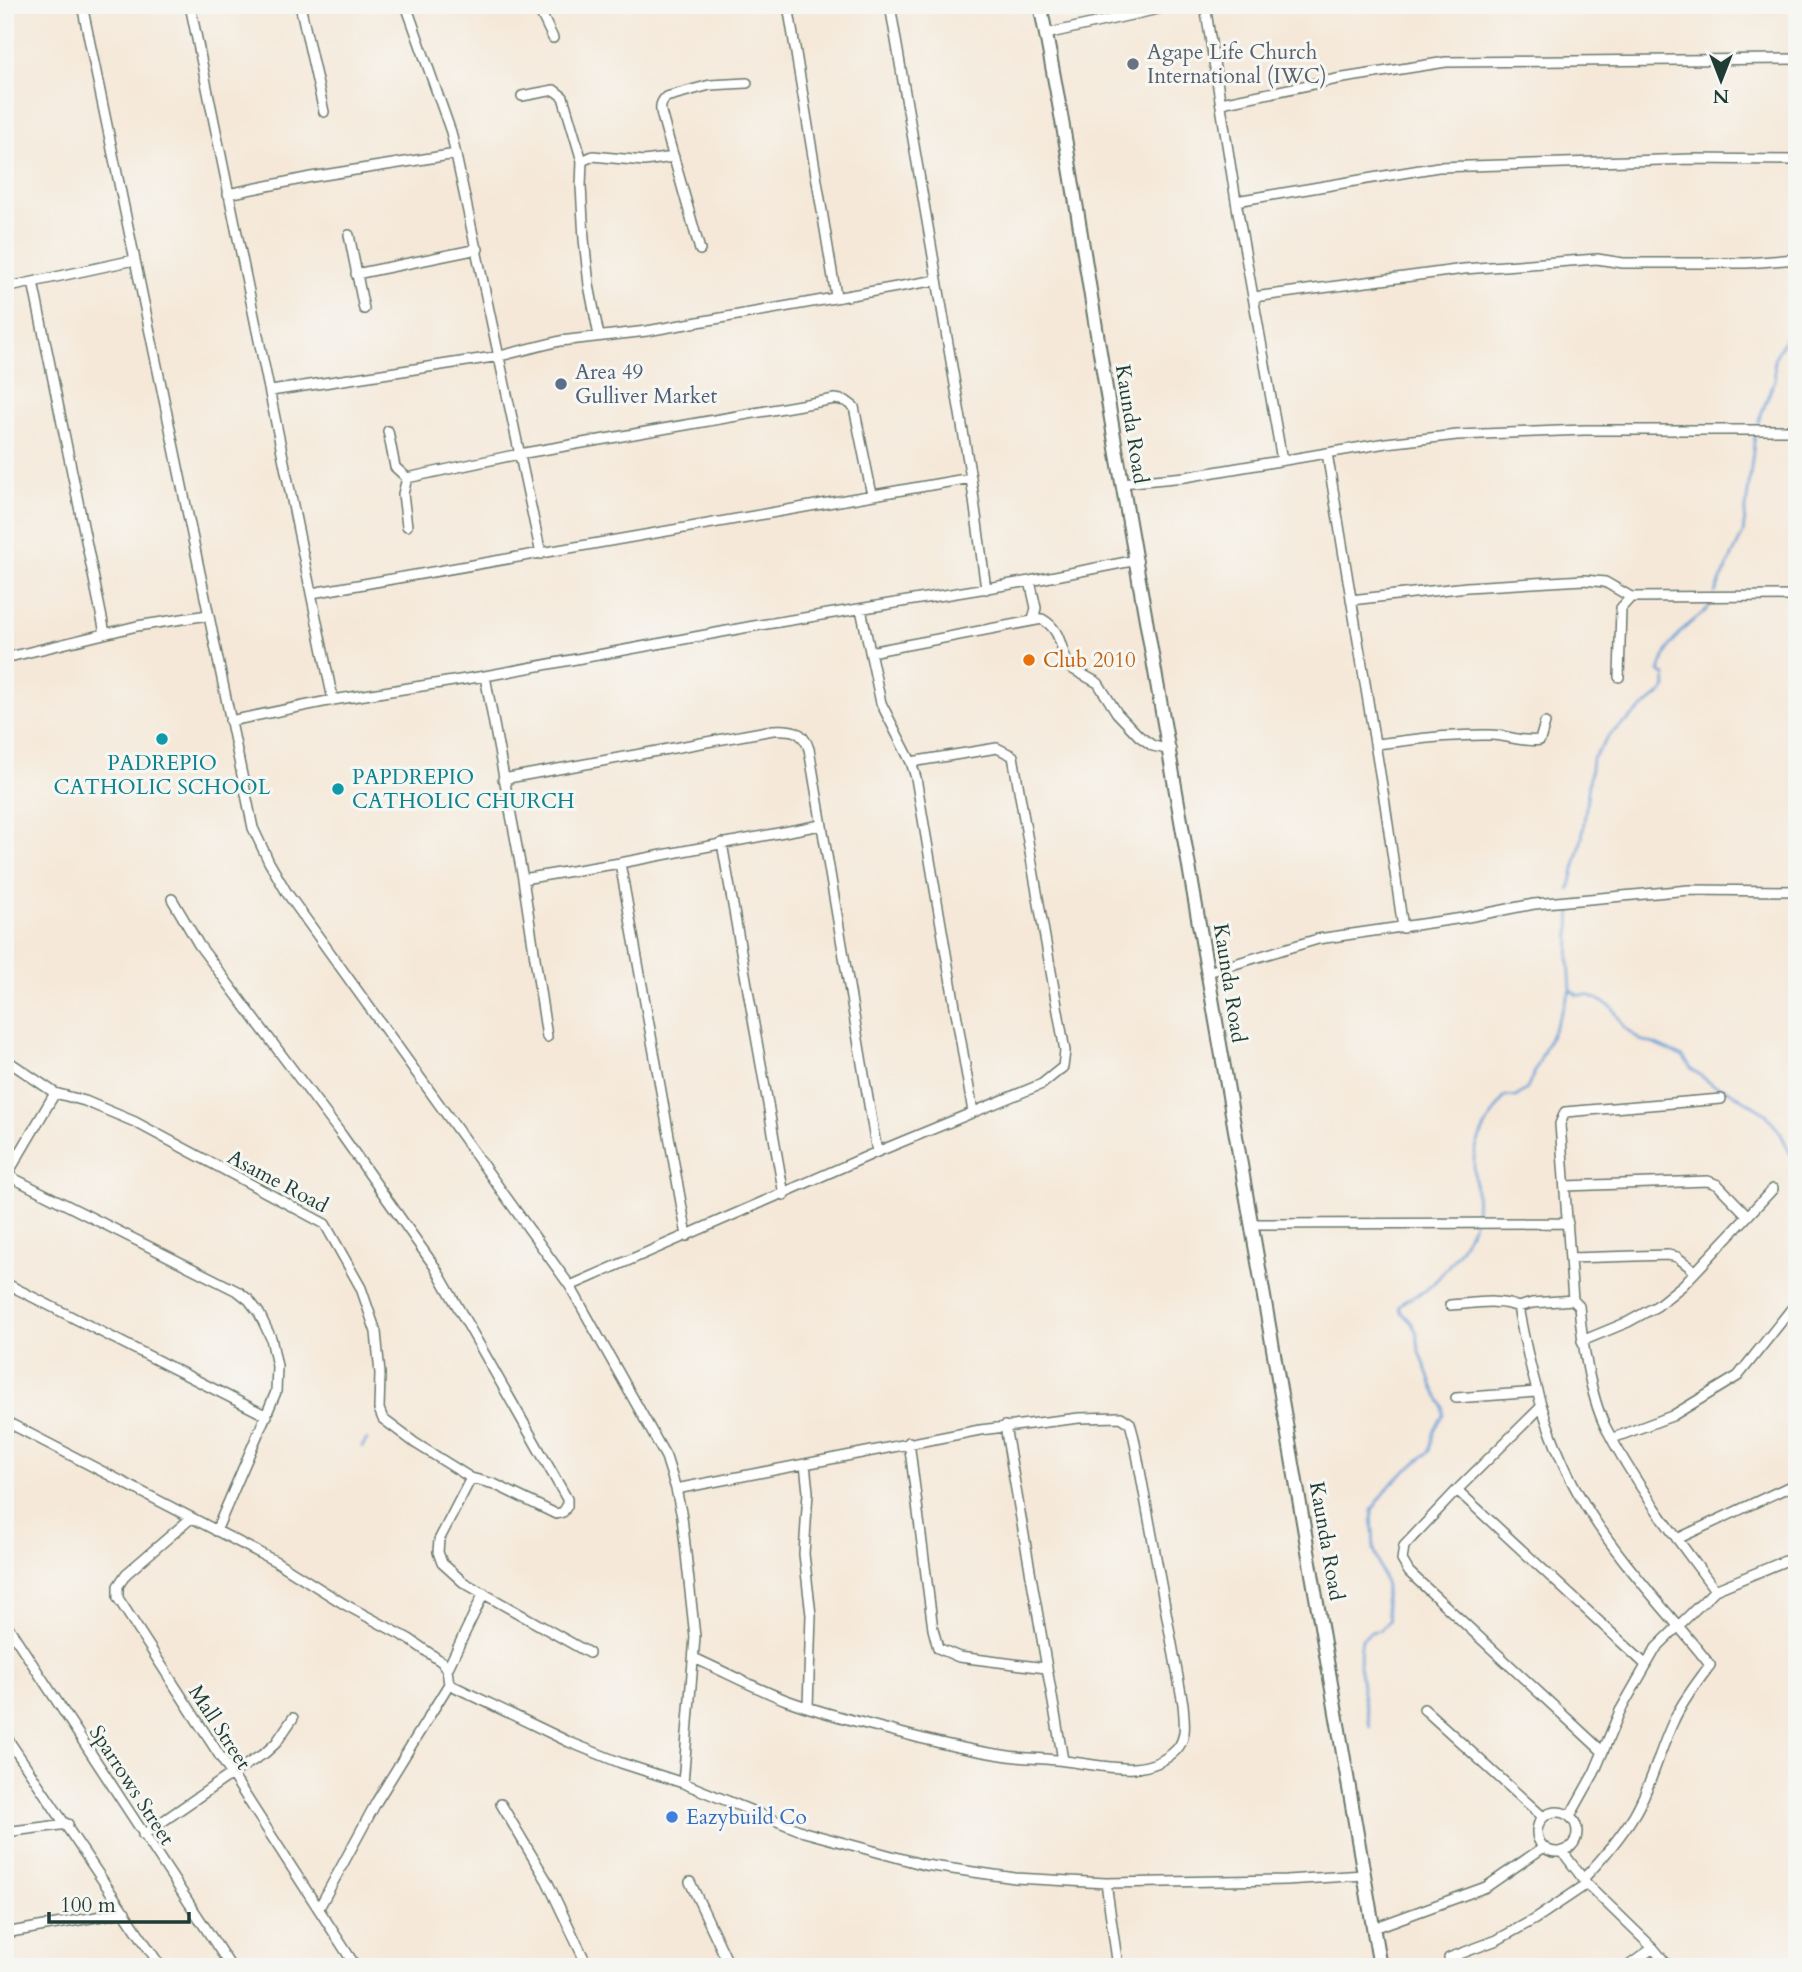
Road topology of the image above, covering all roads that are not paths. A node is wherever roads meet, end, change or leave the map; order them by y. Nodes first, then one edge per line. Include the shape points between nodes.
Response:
1 (82, 5) edge
2 (190, 5) edge
3 (300, 5) edge
4 (406, 5) edge
5 (537, 5) edge
6 (788, 5) edge
7 (890, 5) edge
8 (1040, 5) edge
9 (1176, 5) edge
10 (1205, 5) edge
11 (1046, 34) junction
12 (553, 38) dead end
13 (1797, 59) edge
14 (747, 83) dead end
15 (522, 96) dead end
16 (1221, 103) junction
17 (324, 112) dead end
18 (456, 153) junction
19 (674, 157) junction
20 (1794, 160) dead end
21 (582, 161) junction
22 (228, 194) junction
23 (1236, 201) junction
24 (348, 235) dead end
25 (478, 249) junction
26 (700, 250) dead end
27 (1796, 259) edge
28 (134, 260) junction
29 (356, 274) junction
30 (937, 280) junction
31 (33, 282) junction
32 (5, 288) edge
33 (836, 296) junction
34 (1254, 297) junction
35 (364, 309) dead end
36 (599, 336) junction
37 (500, 356) junction
38 (271, 391) junction
39 (1797, 430) edge
40 (388, 431) dead end
41 (1326, 453) junction
42 (519, 454) junction
43 (1282, 460) junction
44 (407, 478) junction
45 (971, 478) junction
46 (1122, 483) junction
47 (872, 495) junction
48 (407, 526) dead end
49 (541, 554) junction
50 (1137, 560) junction
51 (1030, 581) junction
52 (986, 589) junction
53 (312, 593) junction
54 (1797, 596) edge
55 (1631, 597) junction
56 (1351, 600) junction
57 (861, 609) junction
58 (208, 615) junction
59 (1034, 620) junction
60 (105, 633) junction
61 (870, 652) junction
62 (5, 658) edge
63 (485, 676) junction
64 (1619, 677) dead end
65 (333, 699) junction
66 (230, 721) junction
67 (1545, 723) dead end
68 (1376, 744) junction
69 (1171, 750) junction
70 (911, 762) junction
71 (503, 779) junction
72 (821, 825) junction
73 (722, 843) junction
74 (620, 863) junction
75 (523, 879) junction
76 (1797, 891) edge
77 (172, 899) dead end
78 (1403, 928) junction
79 (1208, 972) junction
80 (547, 1037) dead end
81 (5, 1059) edge
82 (55, 1093) junction
83 (1721, 1099) dead end
84 (973, 1112) junction
85 (877, 1152) junction
86 (6, 1174) edge
87 (1565, 1186) junction
88 (1773, 1189) dead end
89 (784, 1195) junction
90 (1748, 1216) junction
91 (1567, 1223) junction
92 (1252, 1224) junction
93 (687, 1236) junction
94 (1570, 1258) junction
95 (1695, 1272) junction
96 (5, 1283) edge
97 (570, 1286) junction
98 (1573, 1300) junction
99 (1797, 1302) edge
100 (1450, 1305) dead end
101 (1518, 1307) junction
102 (1582, 1341) junction
103 (1536, 1392) junction
104 (1456, 1398) dead end
105 (1541, 1407) junction
106 (267, 1416) junction
107 (5, 1421) edge
108 (1005, 1426) junction
109 (1613, 1438) junction
110 (909, 1442) junction
111 (805, 1464) junction
112 (471, 1478) junction
113 (1797, 1483) edge
114 (677, 1489) junction
115 (1457, 1490) junction
116 (190, 1519) junction
117 (216, 1531) junction
118 (1677, 1539) junction
119 (1797, 1556) edge
120 (1715, 1590) junction
121 (484, 1593) junction
122 (5, 1622) edge
123 (1678, 1625) junction
124 (589, 1653) dead end
125 (694, 1658) junction
126 (1645, 1664) junction
127 (1046, 1668) junction
128 (447, 1670) junction
129 (449, 1684) junction
130 (808, 1707) junction
131 (1424, 1709) dead end
132 (293, 1718) dead end
133 (5, 1735) edge
134 (1602, 1751) junction
135 (1063, 1760) junction
136 (230, 1774) junction
137 (682, 1783) junction
138 (501, 1804) dead end
139 (1570, 1816) junction
140 (1543, 1817) junction
141 (68, 1824) junction
142 (5, 1832) edge
143 (143, 1835) junction
144 (1544, 1847) junction
145 (1562, 1851) junction
146 (1364, 1875) junction
147 (690, 1882) dead end
148 (1585, 1882) junction
149 (1106, 1883) junction
150 (319, 1908) junction
151 (125, 1912) junction
152 (1374, 1928) junction
153 (5, 1933) edge
154 (1653, 1948) junction
155 (1449, 1958) dead end
156 (161, 1967) edge
157 (231, 1967) edge
158 (356, 1967) edge
159 (589, 1967) edge
160 (730, 1967) edge
161 (1118, 1967) edge
162 (1381, 1967) edge
163 (1627, 1967) edge
164 (1669, 1967) edge

1 - 28 street
2 - 22 street
3 - 17 street
4 - 18 street
5 - 12 street
6 - 33 street
7 - 30 street
8 - 11 main road, Kaunda Road
9 - 11 street
10 - 16 street
11 - 46 main road, Kaunda Road
13 - 16 street via 1446,62
14 - 19 street via 710,85 662,101
15 - 21 street via 554,90 563,97
16 - 23 street
18 - 22 street
18 - 25 street
19 - 21 street via 643,161 593,156
19 - 26 street
20 - 23 street via 1438,167
21 - 36 street via 584,239
22 - 38 street
23 - 34 street
24 - 29 street
25 - 29 street
25 - 37 street
27 - 34 street via 1636,263 1597,258 1464,269
28 - 31 street
28 - 58 street
29 - 35 street
30 - 33 street
30 - 45 street
31 - 32 street
31 - 60 street
33 - 36 street
34 - 43 street
36 - 37 street
37 - 38 street
37 - 42 street
38 - 53 street
39 - 41 street via 1504,432
40 - 44 street via 395,467
41 - 43 street
41 - 56 street
42 - 44 street
42 - 47 street via 835,399 855,407
42 - 49 street
43 - 46 street
44 - 48 street via 403,494
45 - 47 street
45 - 52 street
46 - 50 main road, Kaunda Road
47 - 49 street
49 - 53 street
50 - 51 street
50 - 69 main road, Kaunda Road
51 - 52 street
51 - 59 street
52 - 57 street
53 - 65 street
54 - 55 street
55 - 56 street via 1617,587 1584,580
55 - 64 street via 1622,608
56 - 68 street
57 - 61 street
57 - 63 street
58 - 60 street
58 - 66 street
59 - 61 street
59 - 69 street via 1052,624 1069,667 1098,684 1139,736 1153,746
60 - 62 street
61 - 70 street via 881,703
63 - 65 street
63 - 71 street
65 - 66 street
66 - 97 street via 253,828 287,893
67 - 68 street via 1540,740 1533,741 1475,735
68 - 78 street
69 - 79 main road, Kaunda Road
70 - 84 street
70 - 84 street via 1006,750 1016,765 1026,815 1066,1062 1042,1084
71 - 72 street via 788,729 806,739
71 - 75 street
72 - 73 street
72 - 85 street
73 - 74 street
73 - 89 street
74 - 75 street
74 - 93 street
75 - 80 street
76 - 78 street via 1689,890 1534,904
77 - 112 street, Asame Road via 199,945 435,1267 547,1460 567,1506 563,1512 549,1512 494,1484
78 - 79 street via 1318,939
79 - 92 main road, Kaunda Road
81 - 82 street, Asame Road
82 - 86 street
82 - 112 street, Asame Road via 135,1122 325,1224 348,1261 369,1310 379,1353 383,1419
83 - 87 street via 1564,1112 1560,1124
84 - 85 street
85 - 89 street
86 - 106 street via 249,1300 276,1354 276,1392
87 - 90 street via 1708,1181 1718,1185
87 - 91 street
88 - 90 street
89 - 93 street
90 - 95 street
91 - 92 street
91 - 94 street
92 - 146 main road, Kaunda Road
93 - 97 street
94 - 95 street via 1668,1255
94 - 98 street
95 - 102 street via 1657,1306
96 - 106 street
97 - 114 street via 666,1457
98 - 101 street
98 - 102 street via 1579,1306
99 - 109 street via 1738,1376 1672,1416
100 - 101 street
101 - 103 street
102 - 109 street via 1605,1425
103 - 104 street
103 - 105 street
105 - 115 street
105 - 123 street via 1585,1505
106 - 117 street
107 - 116 street
108 - 110 street
108 - 127 street
108 - 135 street via 1079,1418 1121,1417 1130,1423 1184,1704 1182,1744 1160,1762 1122,1769
109 - 118 street
110 - 111 street
110 - 127 street via 939,1648 959,1657
111 - 114 street
111 - 130 street via 804,1554 811,1615
112 - 121 street via 439,1540 438,1552 455,1576
113 - 118 street
114 - 125 street via 691,1584
115 - 126 street
115 - 134 street via 1404,1546 1402,1560 1409,1572
116 - 117 street
116 - 136 street, Mall Street via 121,1579 117,1593
117 - 128 street via 409,1639
118 - 120 street
119 - 120 street
120 - 123 street
121 - 124 street
121 - 128 street
122 - 143 street, Sparrows Street
123 - 126 street
123 - 148 street via 1710,1665 1672,1722 1634,1814
125 - 130 street
125 - 137 street
126 - 134 street
127 - 135 street
128 - 129 street
129 - 137 street via 569,1742
129 - 150 street via 377,1801
130 - 135 street via 975,1750
131 - 140 street
132 - 136 street via 265,1753
133 - 141 street
134 - 139 street
136 - 143 street
136 - 150 street, Mall Street
137 - 149 street via 804,1832 925,1865 1015,1878
138 - 159 street via 547,1881
139 - 140 street via 1555,1811
139 - 145 street via 1577,1838
140 - 144 street via 1536,1833
141 - 142 street
141 - 151 street
143 - 157 street, Sparrows Street
144 - 145 street
144 - 152 street via 1486,1886
145 - 148 street
146 - 149 street
146 - 152 main road, Kaunda Road
147 - 160 street
148 - 154 street
148 - 155 street via 1535,1919
149 - 161 street
150 - 158 street, Mall Street
151 - 153 street
151 - 156 street
152 - 162 main road, Kaunda Road
154 - 163 street
154 - 164 street

